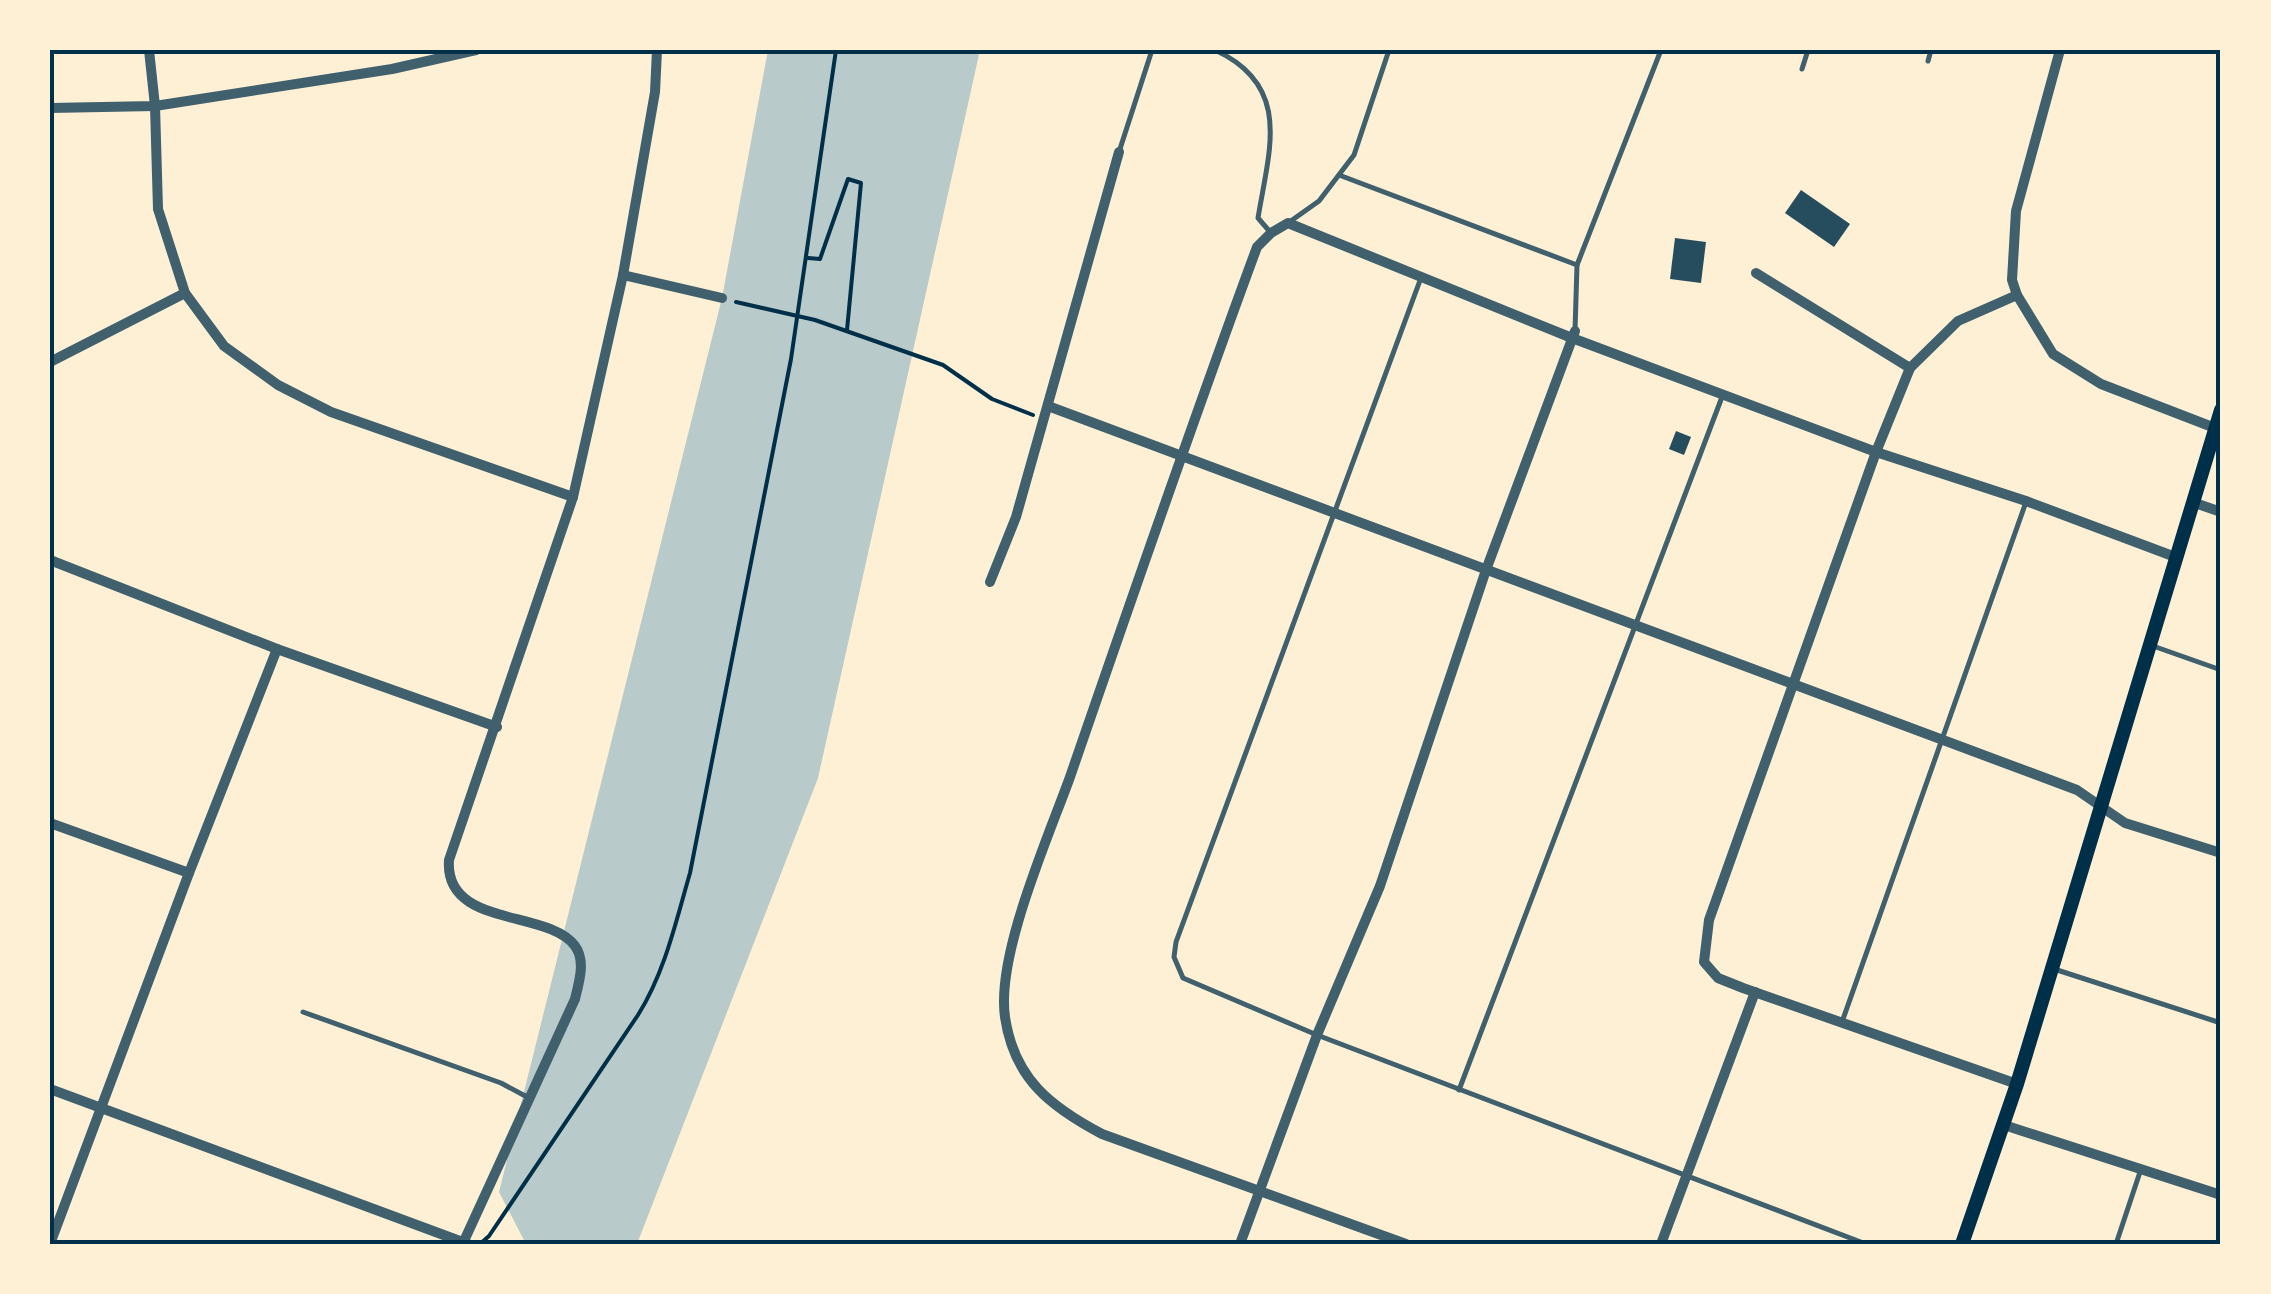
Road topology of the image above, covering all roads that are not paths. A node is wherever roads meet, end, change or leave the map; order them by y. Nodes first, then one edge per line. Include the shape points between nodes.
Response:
1 (148, 50) edge
2 (476, 50) edge
3 (657, 50) edge
4 (1152, 50) edge
5 (1215, 50) edge
6 (1389, 50) edge
7 (1661, 50) edge
8 (1808, 50) edge
9 (1931, 50) edge
10 (2060, 50) edge
11 (1928, 61) dead end
12 (1802, 69) dead end
13 (155, 106) junction
14 (50, 108) edge
15 (1119, 152) joint
16 (1339, 175) junction
17 (1288, 223) junction
18 (1270, 232) junction
19 (1577, 264) junction
20 (1756, 272) dead end
21 (1422, 275) junction
22 (624, 276) junction
23 (185, 293) junction
24 (2017, 295) junction
25 (722, 298) road end
26 (1574, 334) junction
27 (50, 362) edge
28 (1910, 368) junction
29 (1723, 394) junction
30 (1048, 406) junction
31 (2221, 410) edge
32 (2215, 428) junction
33 (1876, 452) junction
34 (1179, 456) junction
35 (573, 497) junction
36 (2026, 501) junction
37 (2195, 503) junction
38 (1335, 510) junction
39 (2221, 512) edge
40 (2178, 558) junction
41 (50, 560) edge
42 (1486, 570) junction
43 (990, 582) dead end
44 (1636, 626) junction
45 (2150, 644) junction
46 (277, 649) junction
47 (2221, 670) edge
48 (1792, 684) junction
49 (497, 727) junction
50 (1942, 741) junction
51 (2100, 807) junction
52 (50, 823) edge
53 (2221, 853) edge
54 (188, 873) junction
55 (2052, 968) junction
56 (1756, 992) junction
57 (303, 1012) dead end
58 (1842, 1022) junction
59 (2221, 1023) edge
60 (1317, 1034) junction
61 (2017, 1084) junction
62 (50, 1089) edge
63 (1460, 1090) junction
64 (530, 1098) junction
65 (101, 1108) junction
66 (2004, 1124) junction
67 (2141, 1169) junction
68 (1687, 1177) junction
69 (1259, 1190) junction
70 (2221, 1196) edge
71 (466, 1243) edge
72 (50, 1244) edge
73 (1240, 1244) edge
74 (1406, 1244) edge
75 (1661, 1244) edge
76 (1866, 1244) edge
77 (1962, 1244) edge
78 (2116, 1244) edge

1 - 13 street
2 - 13 street
3 - 22 street
4 - 15 lane
5 - 18 lane via 1258,80 1269,104 1273,131 1258,218
6 - 16 lane via 1354,155
7 - 19 lane
8 - 12 lane
9 - 11 lane
10 - 24 street via 2016,211
13 - 14 street
13 - 23 street via 158,209
15 - 30 street
16 - 17 lane via 1319,201
16 - 19 lane
17 - 18 street
17 - 21 street
18 - 34 street via 1258,248
19 - 26 lane
20 - 28 street
21 - 26 street
21 - 38 lane
22 - 25 street
22 - 35 street
23 - 27 street
23 - 35 street via 224,346 278,385 331,412
24 - 28 street via 1958,322
24 - 32 street via 2054,354 2101,384
26 - 29 street
26 - 42 street
28 - 33 street
29 - 33 street
29 - 44 lane
30 - 34 street
30 - 43 street
31 - 32 main road
32 - 37 main road
33 - 36 street
33 - 48 street
34 - 38 street
34 - 69 street via 1027,901 1006,978 1005,1016 1015,1054 1038,1091 1065,1114 1102,1134
35 - 49 street
36 - 40 street
36 - 50 lane
37 - 39 street
37 - 40 main road
38 - 42 street
38 - 60 lane via 1174,957 1183,978
40 - 45 main road
41 - 46 street
42 - 44 street
42 - 60 street via 1380,886
44 - 48 street
44 - 63 lane
45 - 47 lane
45 - 51 main road
46 - 49 street
46 - 54 street
48 - 50 street
48 - 56 street via 1705,942 1704,962 1718,978
49 - 64 street via 448,875 469,901 562,935 576,946 581,964 575,999
50 - 51 street via 2077,790
50 - 58 lane
51 - 53 street via 2125,824
51 - 55 main road
52 - 54 street
54 - 65 street
55 - 59 lane
55 - 61 main road
56 - 58 street
56 - 68 street
57 - 64 lane
58 - 61 street
60 - 63 lane
60 - 69 street
61 - 66 main road
62 - 65 street
63 - 68 lane
64 - 71 street
65 - 71 street
65 - 72 street
66 - 67 street
66 - 77 main road
67 - 70 street
67 - 78 lane
68 - 75 street
68 - 76 lane
69 - 73 street
69 - 74 street

